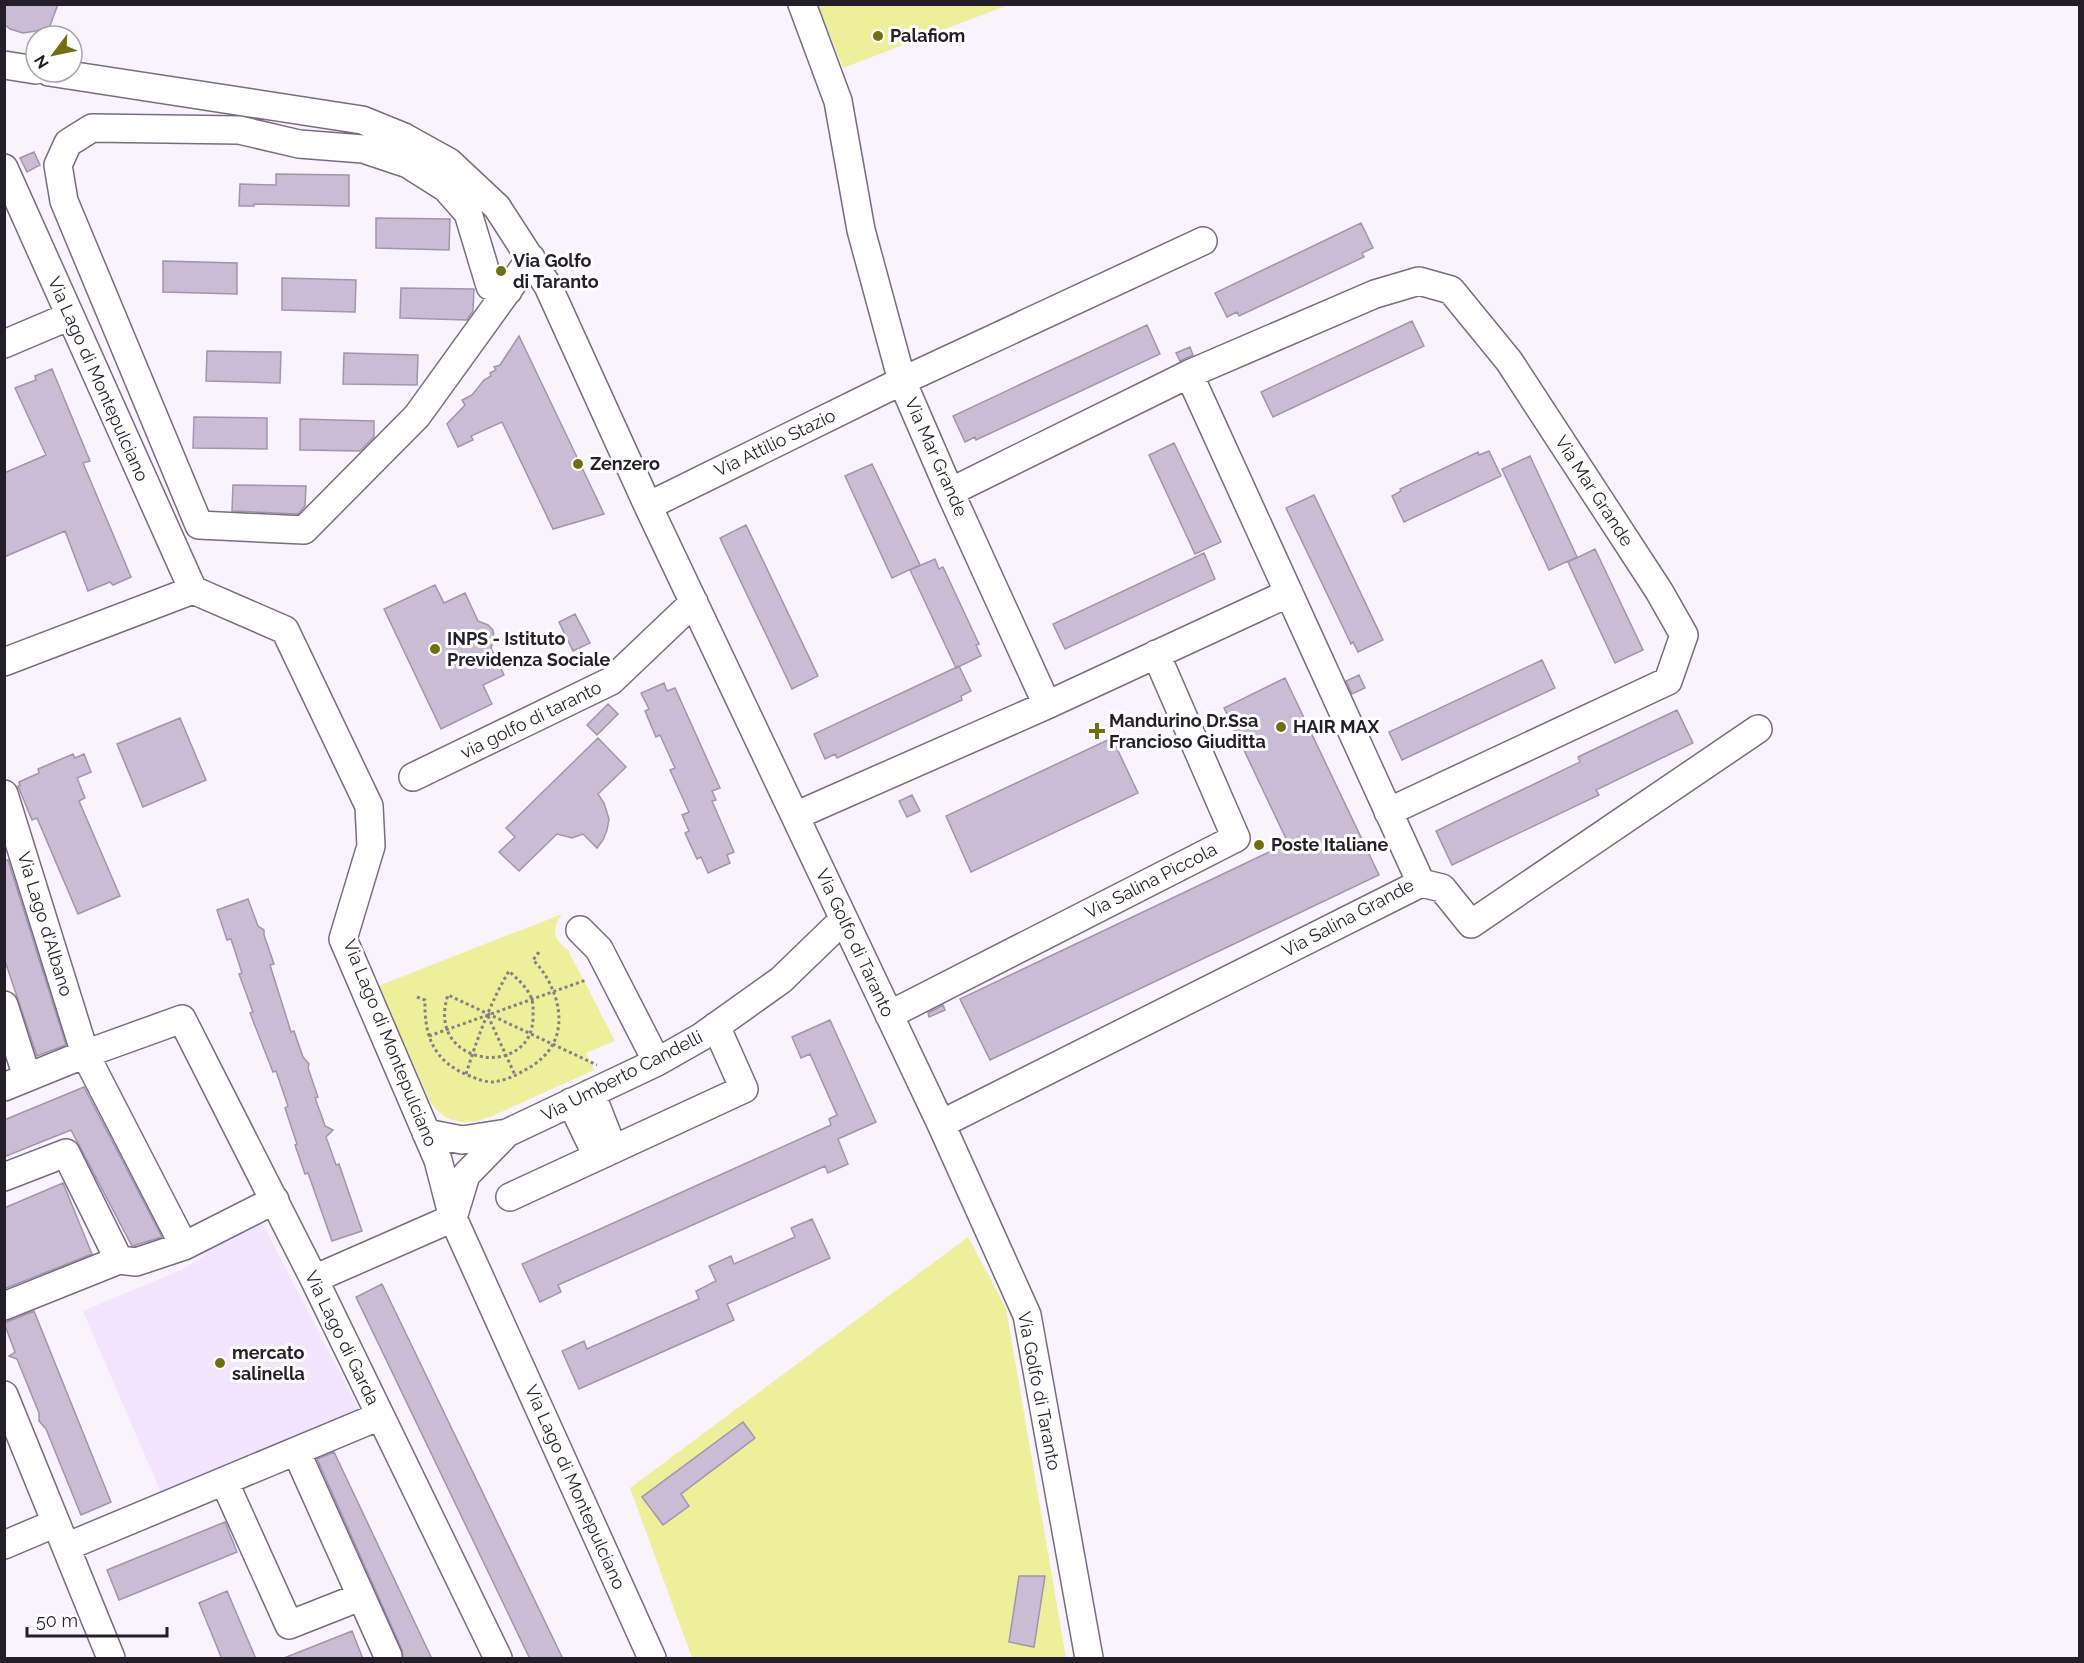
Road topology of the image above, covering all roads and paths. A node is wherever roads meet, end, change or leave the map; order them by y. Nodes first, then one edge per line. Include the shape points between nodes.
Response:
1 (802, 4) edge
2 (4, 65) edge
3 (24, 68) edge
4 (84, 77) edge
5 (4, 168) edge
6 (1203, 241) dead end
7 (531, 258) junction
8 (508, 291) junction
9 (70, 316) junction
10 (4, 344) edge
11 (1189, 374) junction
12 (902, 381) junction
13 (950, 492) junction
14 (648, 506) junction
15 (193, 590) junction
16 (1289, 593) junction
17 (694, 602) junction
18 (1156, 654) junction
19 (4, 663) edge
20 (1047, 705) junction
21 (1758, 729) dead end
22 (413, 777) dead end
23 (4, 794) edge
24 (1388, 812) junction
25 (795, 816) junction
26 (1421, 883) junction
27 (843, 920) junction
28 (580, 930) dead end
29 (539, 952) dead end
30 (586, 980) dead end
31 (553, 991) junction
32 (417, 997) dead end
33 (532, 998) junction
34 (4, 1005) edge
35 (488, 1014) junction
36 (889, 1015) junction
37 (448, 1029) junction
38 (530, 1032) junction
39 (709, 1032) junction
40 (429, 1036) junction
41 (553, 1044) junction
42 (86, 1054) junction
43 (472, 1054) junction
44 (506, 1056) junction
45 (657, 1062) junction
46 (604, 1069) dead end
47 (466, 1074) junction
48 (515, 1076) junction
49 (16, 1082) edge
50 (581, 1098) junction
51 (941, 1124) junction
52 (426, 1133) junction
53 (507, 1133) junction
54 (605, 1152) junction
55 (4, 1177) edge
56 (510, 1197) dead end
57 (275, 1200) junction
58 (453, 1218) junction
59 (183, 1246) junction
60 (119, 1260) junction
61 (314, 1279) junction
62 (4, 1306) edge
63 (4, 1395) edge
64 (380, 1416) junction
65 (15, 1442) edge
66 (296, 1451) junction
67 (224, 1481) junction
68 (61, 1535) junction
69 (4, 1545) edge
70 (360, 1597) junction
71 (111, 1659) edge
72 (387, 1659) edge
73 (498, 1659) edge
74 (652, 1659) edge
75 (1089, 1659) edge

1 - 12 street via 838,101 861,230
2 - 3 street
4 - 7 street, Via Golfo di Taranto via 362,120 449,162 497,207
5 - 9 street, Via Lago di Montepulciano
6 - 12 street, Via Mar Grande
7 - 8 street
7 - 14 street, Via Golfo di Taranto via 548,286
8 - 8 street via 490,286 468,213 446,188 408,164 363,149 298,144 239,130 92,128 68,143 58,165 64,201 199,525 304,530 417,416
9 - 10 street
9 - 15 street, Via Lago di Montepulciano
11 - 13 street
11 - 16 street, Via Salina Grande
11 - 24 street, Via Mar Grande via 1374,294 1419,281 1451,290 1509,361 1684,635 1668,681
12 - 13 street, Via Mar Grande
12 - 14 street, Via Attilio Stazio
13 - 20 street, Via Mar Grande
14 - 17 street, Via Golfo di Taranto
15 - 19 street
15 - 52 street, Via Lago di Montepulciano via 285,630 369,806 371,846 343,939
16 - 18 street
16 - 24 street, Via Salina Grande
17 - 22 street, via golfo di taranto via 611,681
17 - 25 street, Via Golfo di Taranto
18 - 20 street
18 - 36 street, Via Salina Piccola via 1236,838
20 - 25 street
21 - 26 street via 1471,924 1442,888
23 - 42 street, Via Lago d'Albano
24 - 26 street, Via Salina Grande
25 - 27 street, Via Golfo di Taranto
26 - 51 street, Via Salina Grande
27 - 36 street, Via Golfo di Taranto
27 - 39 street, Via Umberto Candelli via 781,980
28 - 45 street via 599,949
29 - 31 path via 533,960
30 - 31 path
31 - 33 path
31 - 41 path via 560,1020
32 - 40 path via 425,1000
33 - 35 path
33 - 35 path via 509,971
33 - 38 path via 534,1022
34 - 49 street
35 - 37 path
35 - 37 path via 448,995 443,1019
35 - 38 path
35 - 43 path
35 - 44 path
36 - 51 street, Via Golfo di Taranto
37 - 40 path
37 - 43 path via 456,1043
38 - 41 path
38 - 44 path via 522,1046
39 - 45 street, Via Umberto Candelli
39 - 54 street via 736,1092
40 - 47 path via 443,1060
41 - 46 path
41 - 48 path via 540,1062
42 - 49 street
42 - 57 street, Via Lago di Garda via 182,1019
42 - 59 street, Via Lago d'Albano
43 - 44 path via 484,1059
43 - 47 path
44 - 48 path
45 - 50 street, Via Umberto Candelli
47 - 48 path via 492,1082
50 - 53 street, Via Umberto Candelli
50 - 54 street
51 - 75 street, Via Golfo di Taranto via 1027,1314
52 - 53 street, Via Umberto Candelli via 462,1140
52 - 58 street, Via Lago di Montepulciano via 438,1160
53 - 58 street, Via Umberto Candelli via 466,1175
54 - 56 street
55 - 60 street via 66,1153
57 - 59 street
57 - 61 street, Via Lago di Garda
58 - 61 street
58 - 74 street, Via Lago di Montepulciano
59 - 60 street via 136,1262
60 - 62 street
61 - 64 street, Via Lago di Garda
63 - 65 street
64 - 66 street
64 - 73 street, Via Lago di Garda
65 - 68 street
66 - 67 street
66 - 70 street
67 - 68 street
67 - 70 street via 289,1625
68 - 69 street
68 - 71 street
70 - 72 street

